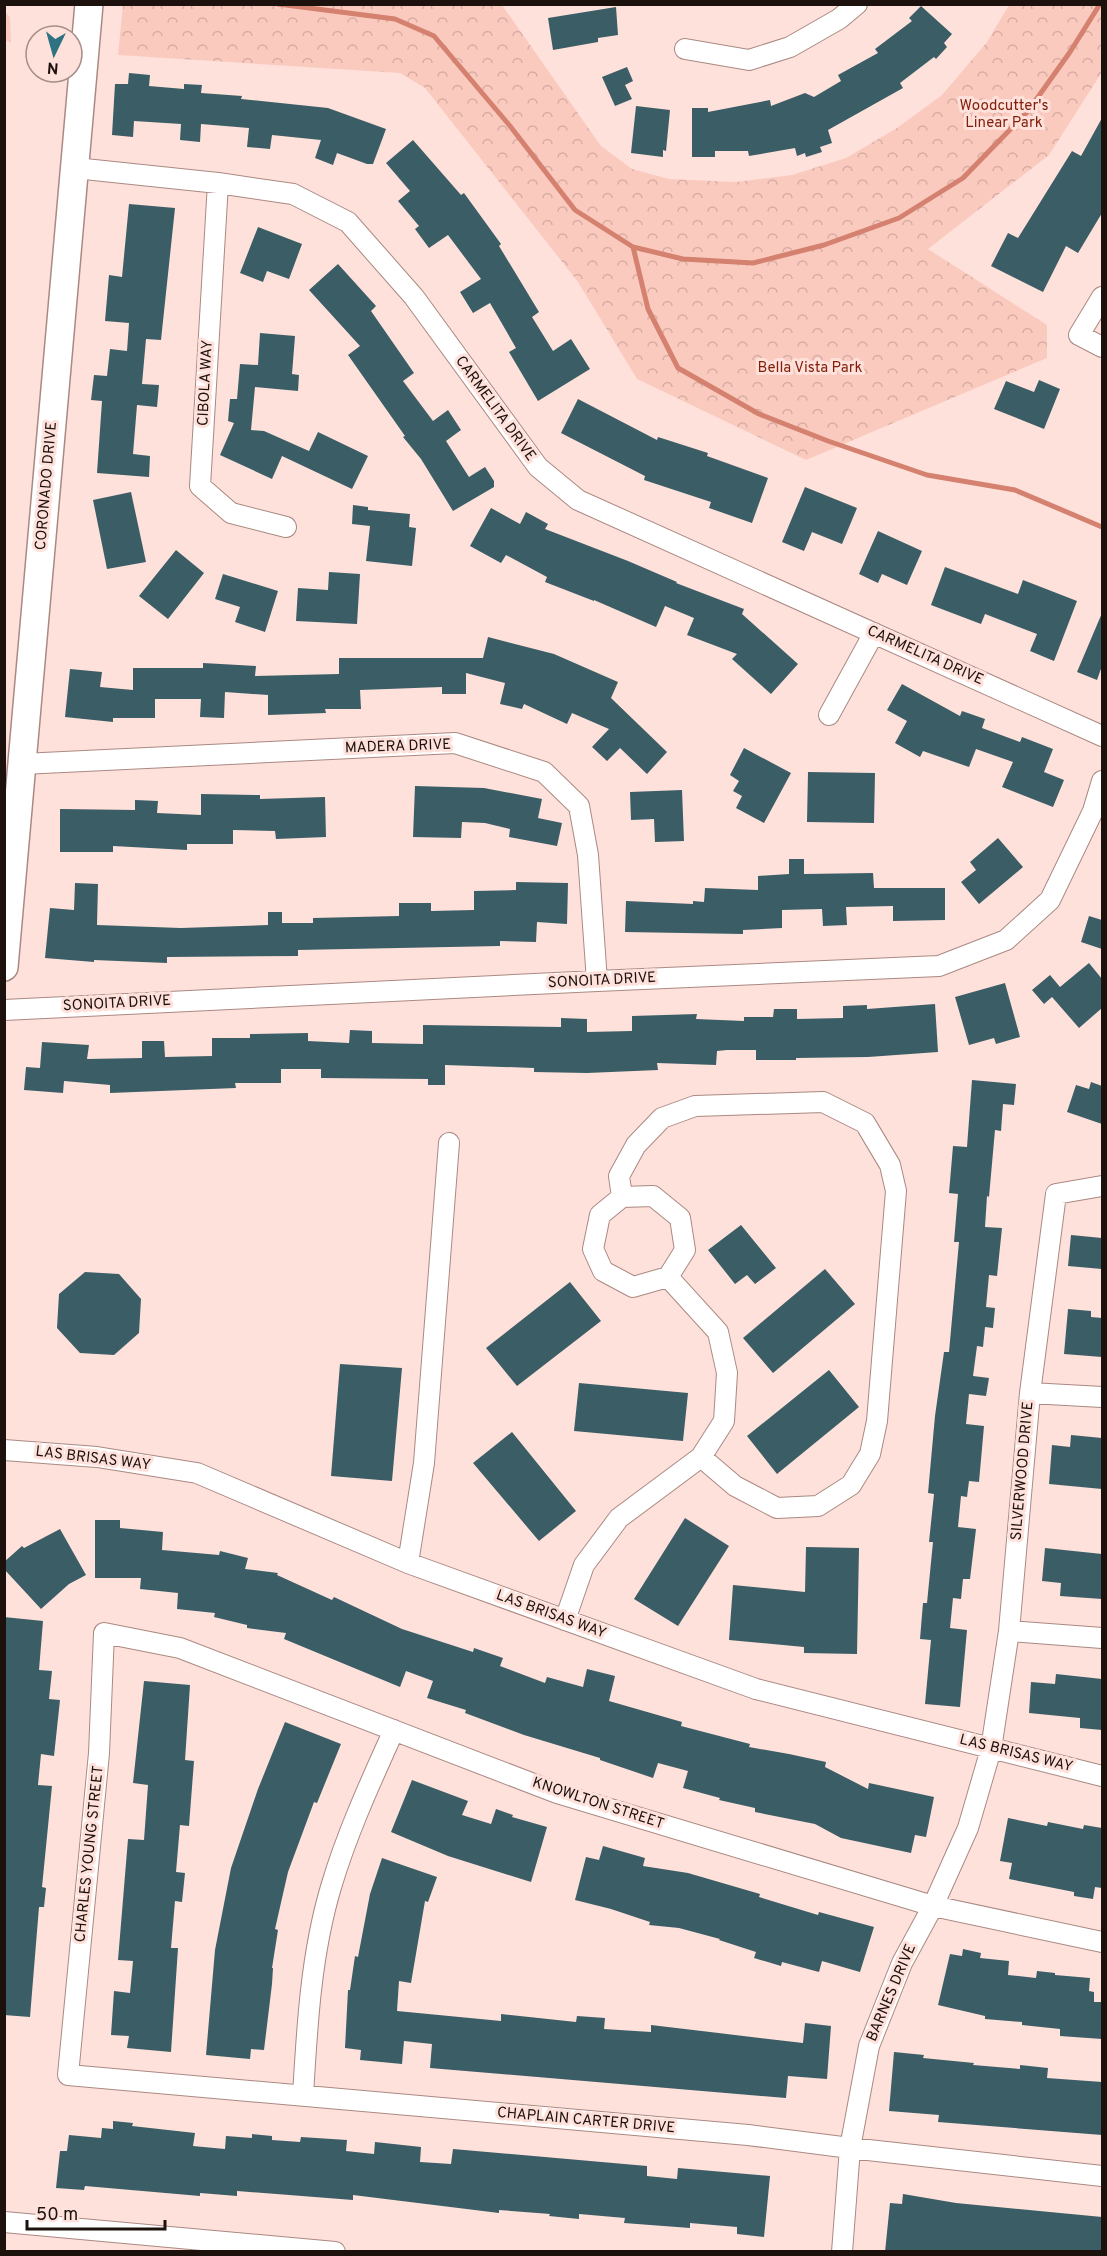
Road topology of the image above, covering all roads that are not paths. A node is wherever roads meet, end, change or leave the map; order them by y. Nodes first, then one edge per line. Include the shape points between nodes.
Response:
1 (89, 4) edge
2 (856, 4) edge
3 (685, 49) dead end
4 (75, 168) junction
5 (218, 183) junction
6 (1102, 297) edge
7 (1102, 347) edge
8 (286, 527) dead end
9 (874, 633) junction
10 (829, 715) dead end
11 (1102, 736) edge
12 (22, 764) junction
13 (1102, 782) edge
14 (4, 967) edge
15 (597, 981) junction
16 (4, 1010) edge
17 (449, 1143) dead end
18 (1102, 1186) edge
19 (622, 1197) junction
20 (668, 1277) junction
21 (1030, 1393) junction
22 (1102, 1397) edge
23 (4, 1450) edge
24 (701, 1457) junction
25 (408, 1563) junction
26 (565, 1620) junction
27 (1010, 1631) junction
28 (104, 1633) joint
29 (1102, 1638) edge
30 (394, 1730) junction
31 (991, 1749) junction
32 (1102, 1776) edge
33 (933, 1906) junction
34 (1102, 1942) edge
35 (68, 2075) joint
36 (303, 2096) junction
37 (850, 2148) junction
38 (1102, 2176) edge
39 (4, 2222) edge
40 (167, 2245) edge
41 (335, 2252) edge
42 (842, 2252) edge

1 - 4 street, CORONADO DRIVE
2 - 3 street via 790,47 749,60
4 - 5 street, CARMELITA DRIVE
4 - 12 street, CORONADO DRIVE
5 - 8 street, CIBOLA WAY via 200,486 231,513
5 - 9 street, CARMELITA DRIVE via 293,194 348,222 414,297 538,467 578,500
6 - 7 street via 1078,335
9 - 10 street
9 - 11 street, CARMELITA DRIVE
12 - 14 street, CORONADO DRIVE
12 - 15 street, MADERA DRIVE via 455,743 544,772 579,806 588,855
13 - 15 street, SONOITA DRIVE via 1093,811 1050,900 1006,940 958,959 939,966
15 - 16 street, SONOITA DRIVE
17 - 25 street via 424,1463
18 - 21 street, SILVERWOOD DRIVE via 1056,1194
19 - 20 street via 653,1196 680,1218 685,1250
19 - 20 street via 600,1215 593,1249 603,1270 633,1287
19 - 24 street via 619,1176 636,1145 662,1118 695,1106 823,1102 865,1123 890,1165 896,1191 877,1421 870,1454 851,1485 819,1506 777,1508 735,1486
20 - 24 street via 718,1332 727,1373 724,1421
21 - 22 street
21 - 27 street, SILVERWOOD DRIVE
23 - 25 street, LAS BRISAS WAY via 97,1457 197,1473
24 - 26 street via 619,1518 584,1565
25 - 26 street, LAS BRISAS WAY
26 - 31 street, LAS BRISAS WAY via 756,1689
27 - 29 street
27 - 31 street, SILVERWOOD DRIVE
28 - 30 street, KNOWLTON STREET via 180,1648
28 - 35 street, CHARLES YOUNG STREET via 99,1753
30 - 33 street, KNOWLTON STREET via 557,1793
30 - 36 street via 355,1818 331,1888 317,1953
31 - 32 street, LAS BRISAS WAY
31 - 33 street, BARNES DRIVE via 968,1828
33 - 34 street, KNOWLTON STREET
33 - 37 street, BARNES DRIVE via 902,1963 869,2046
35 - 36 street, CHAPLAIN CARTER DRIVE
36 - 37 street, CHAPLAIN CARTER DRIVE via 748,2135
37 - 38 street, CHAPLAIN CARTER DRIVE
37 - 42 street, BARNES DRIVE
39 - 40 street
40 - 41 street

